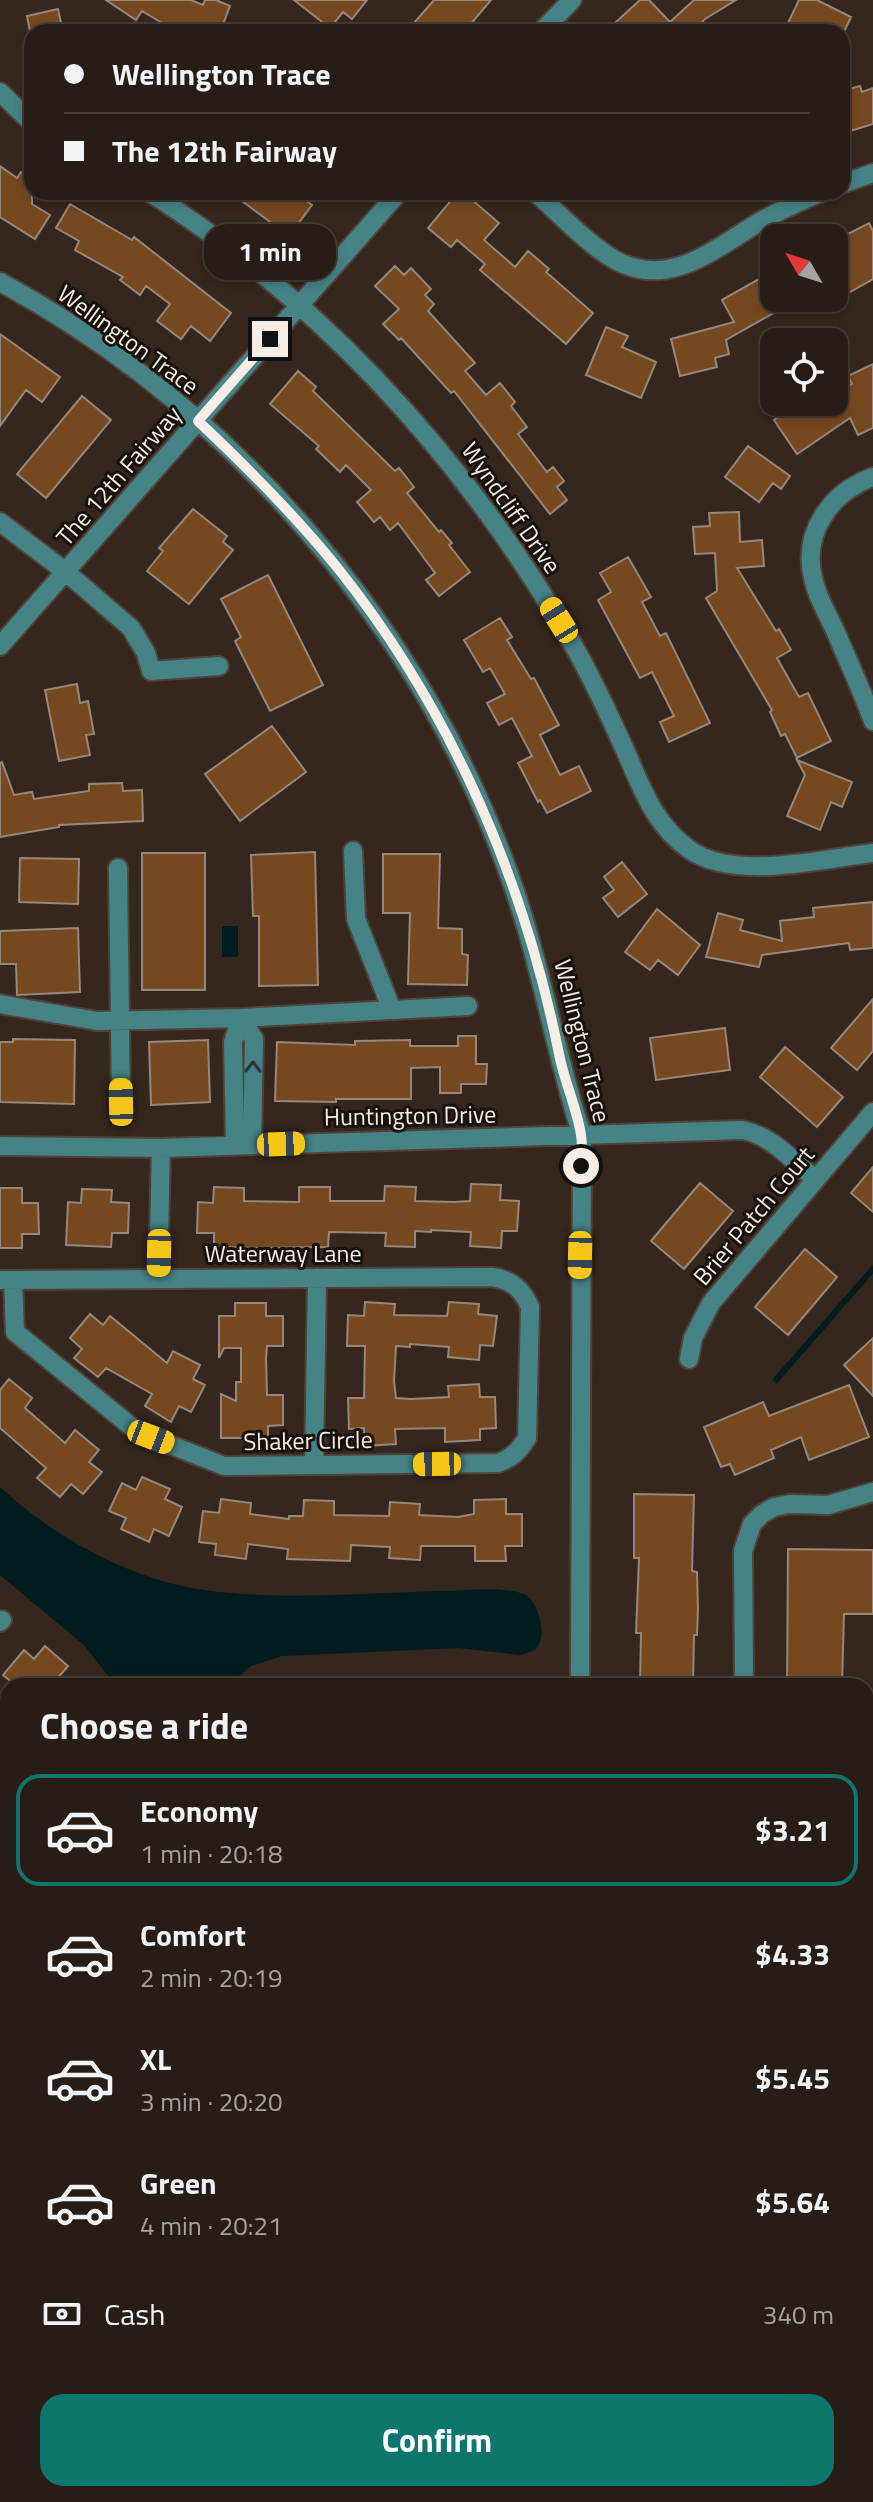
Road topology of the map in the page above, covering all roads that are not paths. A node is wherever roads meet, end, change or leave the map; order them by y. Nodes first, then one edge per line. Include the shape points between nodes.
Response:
1 (572, 0) edge
2 (549, 24) edge
3 (0, 92) edge
4 (24, 115) edge
5 (873, 173) edge
6 (850, 181) edge
7 (161, 200) edge
8 (392, 200) edge
9 (544, 200) edge
10 (805, 200) edge
11 (0, 282) edge
12 (300, 305) junction
13 (198, 421) junction
14 (873, 477) edge
15 (0, 522) edge
16 (66, 572) junction
17 (0, 646) edge
18 (219, 666) dead end
19 (873, 721) edge
20 (353, 851) dead end
21 (873, 853) edge
22 (118, 868) dead end
23 (0, 1004) edge
24 (468, 1006) dead end
25 (392, 1010) junction
26 (241, 1018) junction
27 (120, 1021) junction
28 (121, 1102) dead end
29 (873, 1112) edge
30 (582, 1136) junction
31 (244, 1145) junction
32 (0, 1146) edge
33 (161, 1148) junction
34 (815, 1179) junction
35 (317, 1278) junction
36 (158, 1279) junction
37 (6, 1280) edge
38 (516, 1285) joint
39 (689, 1359) dead end
40 (314, 1465) junction
41 (873, 1492) edge
42 (580, 1678) edge
43 (744, 1678) edge

1 - 2 street
3 - 4 street
5 - 6 street
7 - 12 street, Wyndcliff Drive
8 - 12 street, The 12th Fairway
9 - 10 street via 612,258 653,270 682,267
11 - 13 street, Wellington Trace via 79,330
12 - 13 street, The 12th Fairway
12 - 21 street, Wyndcliff Drive via 414,419 519,556 595,685 653,814 671,836 703,857 740,867
13 - 16 street, The 12th Fairway
13 - 30 street, Wellington Trace via 286,508 340,572 390,640 454,749 528,931
14 - 19 street via 856,483 827,508 814,534 810,563
15 - 16 street
16 - 17 street, The 12th Fairway
16 - 18 street via 131,628 151,671
20 - 25 street via 356,919
22 - 27 street
23 - 27 street
24 - 25 street
25 - 26 street
26 - 27 street
26 - 31 street via 233,1042
27 - 28 street
29 - 34 street, Brier Patch Court
30 - 31 street, Huntington Drive
30 - 34 street, Huntington Drive via 742,1130 766,1139
30 - 42 street, Wellington Trace
31 - 33 street, Huntington Drive
32 - 33 street, Huntington Drive
33 - 36 street
34 - 39 street, Brier Patch Court via 711,1303
35 - 36 street, Waterway Lane
35 - 38 street, Waterway Lane via 492,1277
35 - 40 street
36 - 37 street, Waterway Lane
37 - 40 street, Shaker Circle via 15,1332 138,1432 224,1466
38 - 40 street, Shaker Circle via 530,1307 529,1426 520,1450 498,1463
41 - 43 street via 828,1505 774,1507 752,1524 743,1551

